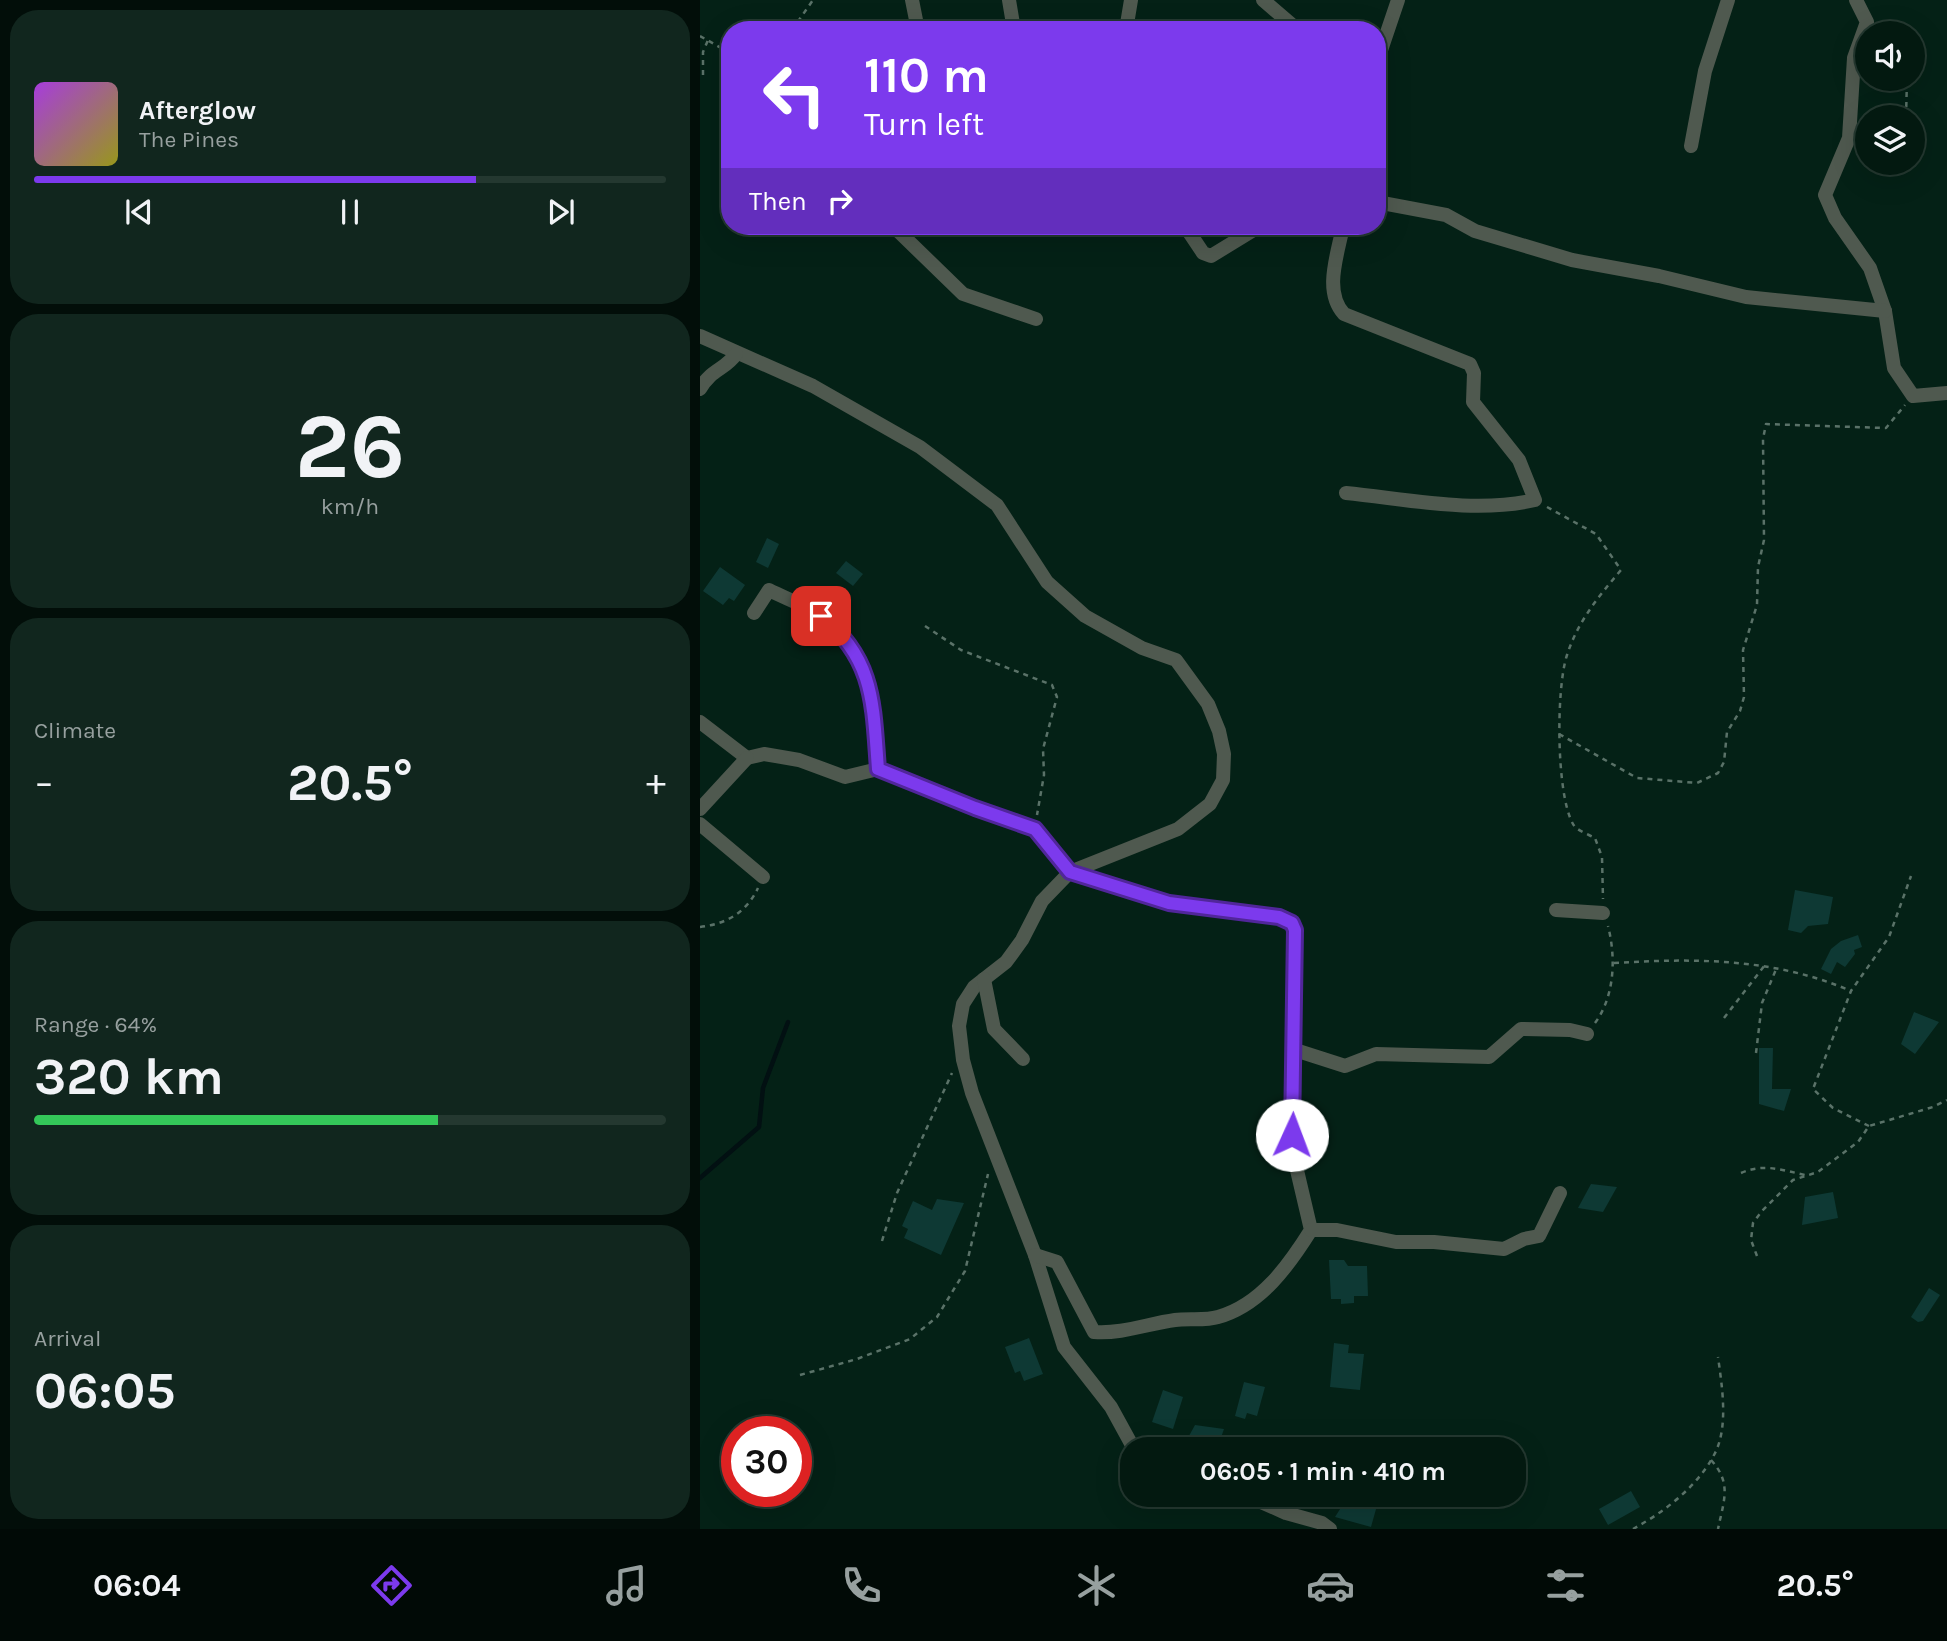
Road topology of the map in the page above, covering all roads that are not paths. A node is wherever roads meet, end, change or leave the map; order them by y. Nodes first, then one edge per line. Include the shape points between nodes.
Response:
1 (912, 0) edge
2 (1009, 0) edge
3 (1131, 0) edge
4 (1263, 0) edge
5 (1398, 0) edge
6 (1728, 0) edge
7 (1856, 0) edge
8 (916, 21) edge
9 (1012, 21) edge
10 (1128, 21) edge
11 (1288, 21) edge
12 (1386, 35) edge
13 (1691, 146) dead end
14 (1386, 204) edge
15 (902, 235) edge
16 (1191, 235) edge
17 (1245, 235) edge
18 (1341, 235) edge
19 (1885, 311) junction
20 (1036, 319) dead end
21 (700, 336) edge
22 (736, 354) junction
23 (700, 388) edge
24 (1947, 393) edge
25 (1346, 493) dead end
26 (754, 613) dead end
27 (700, 722) edge
28 (747, 758) junction
29 (878, 769) junction
30 (700, 809) edge
31 (700, 824) edge
32 (1070, 872) junction
33 (763, 877) road end
34 (1556, 910) dead end
35 (1603, 913) road end
36 (984, 979) junction
37 (1587, 1034) road end
38 (1292, 1049) junction
39 (1023, 1059) dead end
40 (1560, 1193) dead end
41 (1311, 1230) junction
42 (1035, 1255) junction
43 (1127, 1437) edge
44 (1272, 1507) edge
45 (1330, 1529) edge

1 - 8 street
2 - 9 street
3 - 10 street
4 - 11 street
5 - 12 street
6 - 13 street via 1705,71
7 - 19 street via 1867,22 1854,58 1849,138 1825,195 1835,218 1870,268
14 - 19 street via 1447,215 1475,231 1572,260 1746,297
15 - 20 street via 963,294
16 - 17 street via 1203,253 1211,256
18 - 25 street via 1332,289 1335,303 1344,314 1470,364 1473,402 1519,460 1535,500 1473,505
19 - 24 street via 1894,368 1913,396
21 - 22 street
22 - 23 street
22 - 32 street via 813,386 920,447 997,505 1047,582 1085,616 1142,648 1176,660 1208,704 1224,754 1223,780 1210,804 1178,829
26 - 29 street via 769,590 821,616 843,634 866,674 873,700
27 - 28 street
28 - 29 street via 764,754 799,760 845,777
28 - 30 street
29 - 32 street via 1035,829
31 - 33 street
32 - 36 street via 1042,901 1006,962
32 - 38 street via 1169,903 1279,917 1292,923
34 - 35 street
36 - 39 street via 994,1029
36 - 42 street via 963,1004 963,1060
37 - 38 street via 1521,1029 1489,1057 1377,1054 1345,1066
38 - 41 street via 1292,1149
40 - 41 street via 1539,1236 1504,1249 1396,1242 1337,1230
41 - 42 street via 1286,1268 1255,1298 1230,1311 1218,1317 1110,1333 1094,1332 1057,1262
42 - 43 street via 1064,1346 1111,1407
44 - 45 street

